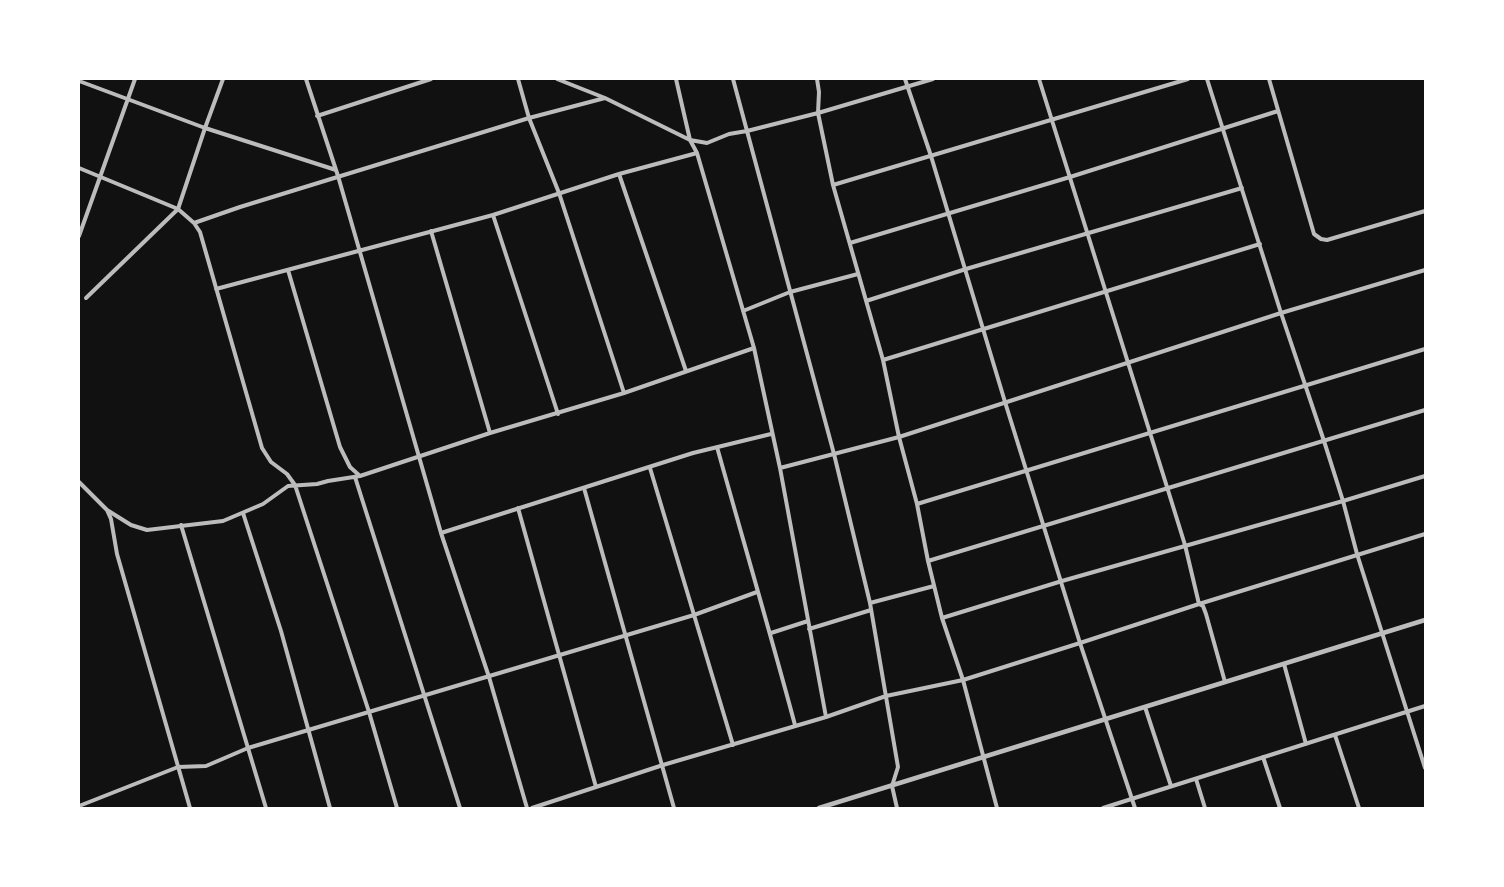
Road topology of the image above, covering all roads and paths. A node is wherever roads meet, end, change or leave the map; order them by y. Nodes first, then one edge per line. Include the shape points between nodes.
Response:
1 (135, 79) edge
2 (223, 79) edge
3 (306, 79) edge
4 (431, 79) edge
5 (518, 79) edge
6 (557, 79) edge
7 (676, 79) edge
8 (733, 79) edge
9 (817, 79) edge
10 (905, 79) edge
11 (933, 79) edge
12 (1039, 79) edge
13 (1188, 79) edge
14 (1207, 79) edge
15 (1269, 79) edge
16 (79, 81) edge
17 (907, 86) junction
18 (128, 98) junction
19 (605, 98) junction
20 (1278, 111) junction
21 (818, 114) junction
22 (317, 116) junction
23 (529, 118) junction
24 (1052, 119) junction
25 (205, 128) junction
26 (1223, 129) junction
27 (747, 131) junction
28 (690, 140) junction
29 (697, 153) junction
30 (932, 156) junction
31 (79, 168) edge
32 (336, 170) junction
33 (619, 174) junction
34 (101, 176) junction
35 (338, 176) junction
36 (1070, 177) junction
37 (833, 185) junction
38 (1242, 188) junction
39 (559, 193) junction
40 (178, 209) junction
41 (1425, 211) edge
42 (493, 215) junction
43 (948, 215) junction
44 (194, 223) junction
45 (431, 231) junction
46 (1088, 232) junction
47 (79, 236) edge
48 (850, 244) junction
49 (1260, 244) junction
50 (359, 251) junction
51 (966, 269) junction
52 (288, 270) junction
53 (1425, 270) edge
54 (858, 274) junction
55 (216, 289) junction
56 (790, 292) junction
57 (1106, 292) junction
58 (86, 298) dead end
59 (866, 301) junction
60 (743, 310) junction
61 (1281, 313) junction
62 (983, 329) junction
63 (754, 348) junction
64 (1425, 349) edge
65 (883, 360) junction
66 (1128, 362) junction
67 (686, 371) junction
68 (1306, 385) junction
69 (624, 393) junction
70 (1005, 402) junction
71 (1425, 410) edge
72 (558, 414) junction
73 (490, 433) junction
74 (771, 434) junction
75 (1150, 434) junction
76 (899, 437) junction
77 (1324, 442) junction
78 (717, 447) junction
79 (834, 454) junction
80 (418, 458) junction
81 (650, 468) junction
82 (780, 468) junction
83 (1027, 470) junction
84 (360, 476) junction
85 (1425, 476) edge
86 (355, 477) junction
87 (79, 482) edge
88 (294, 485) junction
89 (1167, 487) junction
90 (584, 488) junction
91 (1343, 501) junction
92 (916, 504) junction
93 (518, 508) junction
94 (107, 510) junction
95 (243, 513) junction
96 (181, 525) junction
97 (1044, 527) junction
98 (441, 533) junction
99 (1425, 534) edge
100 (1185, 545) junction
101 (1358, 554) junction
102 (928, 561) junction
103 (1062, 581) junction
104 (934, 586) junction
105 (757, 592) junction
106 (870, 603) junction
107 (1199, 604) junction
108 (871, 610) junction
109 (694, 615) junction
110 (942, 618) junction
111 (1425, 620) edge
112 (808, 621) junction
113 (810, 630) junction
114 (771, 633) junction
115 (1382, 634) junction
116 (625, 636) junction
117 (1080, 643) junction
118 (559, 656) junction
119 (1284, 664) junction
120 (489, 677) junction
121 (963, 680) junction
122 (1225, 682) junction
123 (424, 696) junction
124 (886, 696) junction
125 (1425, 706) edge
126 (1145, 707) junction
127 (1408, 711) junction
128 (369, 712) junction
129 (826, 717) junction
130 (1105, 720) junction
131 (795, 725) junction
132 (307, 730) junction
133 (1335, 734) junction
134 (732, 744) junction
135 (1306, 744) junction
136 (248, 748) junction
137 (984, 757) junction
138 (1263, 757) junction
139 (663, 766) junction
140 (178, 767) junction
141 (1425, 768) edge
142 (1196, 779) junction
143 (892, 786) junction
144 (1171, 786) junction
145 (596, 787) junction
146 (1132, 799) junction
147 (79, 806) edge
148 (190, 808) edge
149 (266, 808) edge
150 (330, 808) edge
151 (397, 808) edge
152 (460, 808) edge
153 (527, 808) edge
154 (532, 808) edge
155 (674, 808) edge
156 (819, 808) edge
157 (898, 808) edge
158 (997, 808) edge
159 (1103, 808) edge
160 (1135, 808) edge
161 (1205, 808) edge
162 (1280, 808) edge
163 (1359, 808) edge

1 - 18 street
2 - 25 street
3 - 22 street
4 - 22 street
5 - 23 street
6 - 19 street
7 - 28 street
8 - 27 street
9 - 21 street
10 - 17 street
11 - 17 street
12 - 24 street
13 - 24 street
14 - 26 street
15 - 20 street
16 - 18 street
17 - 21 street
17 - 30 street
18 - 25 street
18 - 34 street
19 - 23 street
19 - 28 street
20 - 26 street
20 - 41 street via 1314,234 1321,239 1327,240
21 - 27 street
21 - 37 street
22 - 32 street
23 - 35 street
23 - 39 street
24 - 30 street
24 - 36 street
25 - 32 street
25 - 40 street
26 - 36 street
26 - 38 street
27 - 28 street via 729,134 707,144
27 - 56 street
28 - 29 street
29 - 33 street
29 - 60 street
30 - 37 street
30 - 43 street
31 - 34 street
32 - 35 street
33 - 39 street
33 - 67 street
34 - 40 street
34 - 47 street
35 - 44 street
35 - 50 street
36 - 43 street
36 - 46 street
37 - 48 street
38 - 46 street
38 - 49 street
39 - 42 street
39 - 69 street
40 - 44 street
40 - 58 street
42 - 45 street
42 - 72 street
43 - 48 street
43 - 51 street
44 - 55 street via 200,232
45 - 50 street
45 - 73 street
46 - 51 street
46 - 57 street
48 - 54 street
49 - 57 street
49 - 61 street
50 - 52 street
50 - 80 street
51 - 59 street
51 - 62 street
52 - 55 street
52 - 84 street via 340,447 350,467
53 - 61 street
54 - 56 street
54 - 59 street
55 - 88 street via 262,448
56 - 60 street
56 - 79 street
57 - 62 street
57 - 66 street
59 - 65 street
60 - 63 street
61 - 66 street
61 - 68 street
62 - 65 street
62 - 70 street
63 - 67 street
63 - 74 street
64 - 68 street
65 - 76 street
66 - 70 street
66 - 75 street
67 - 69 street
68 - 75 street
68 - 77 street
69 - 72 street
70 - 76 street
70 - 83 street
71 - 77 street
72 - 73 street
73 - 80 street
74 - 78 street
74 - 82 street
75 - 83 street
75 - 89 street
76 - 79 street
76 - 92 street
77 - 89 street
77 - 91 street
78 - 81 street
78 - 105 street
79 - 82 street
79 - 106 street
80 - 84 street
80 - 98 street
81 - 90 street
81 - 109 street
82 - 112 street
83 - 92 street
83 - 97 street
84 - 86 street
85 - 91 street
86 - 88 street
86 - 123 street
87 - 94 street
88 - 95 street via 285,487 267,502
88 - 128 street
89 - 97 street
89 - 100 street
90 - 93 street
90 - 116 street
91 - 100 street
91 - 101 street
92 - 102 street
93 - 98 street
93 - 118 street
94 - 96 street via 141,529
94 - 140 street
95 - 96 street via 223,521
95 - 132 street via 281,631
96 - 136 street
97 - 102 street
97 - 103 street
98 - 120 street
99 - 101 street
100 - 103 street
100 - 107 street
101 - 107 street
101 - 115 street
102 - 104 street
103 - 110 street
103 - 117 street
104 - 106 street
104 - 110 street
105 - 109 street
105 - 114 street
106 - 108 street
107 - 117 street
107 - 122 street via 1206,614
108 - 113 street
108 - 124 street
109 - 116 street
109 - 134 street
110 - 121 street
111 - 115 street
112 - 113 street
112 - 114 street
113 - 129 street
114 - 131 street
115 - 119 street
115 - 127 street
116 - 118 street
116 - 139 street
117 - 121 street
117 - 130 street
118 - 120 street
118 - 145 street
119 - 122 street
119 - 135 street
120 - 123 street
120 - 153 street
121 - 124 street
121 - 137 street
122 - 126 street
123 - 128 street
123 - 152 street
124 - 129 street
124 - 143 street via 898,767
125 - 127 street
126 - 130 street
126 - 144 street
127 - 133 street
127 - 141 street
128 - 132 street
128 - 151 street
129 - 131 street
130 - 137 street
130 - 146 street
131 - 134 street
132 - 136 street
132 - 150 street
133 - 135 street
133 - 163 street
134 - 139 street
135 - 138 street
136 - 140 street via 206,766
136 - 149 street
137 - 143 street
137 - 158 street
138 - 142 street
138 - 162 street
139 - 145 street
139 - 155 street
140 - 147 street
140 - 148 street
142 - 144 street
142 - 161 street
143 - 156 street
143 - 157 street
144 - 146 street
145 - 154 street
146 - 159 street
146 - 160 street

